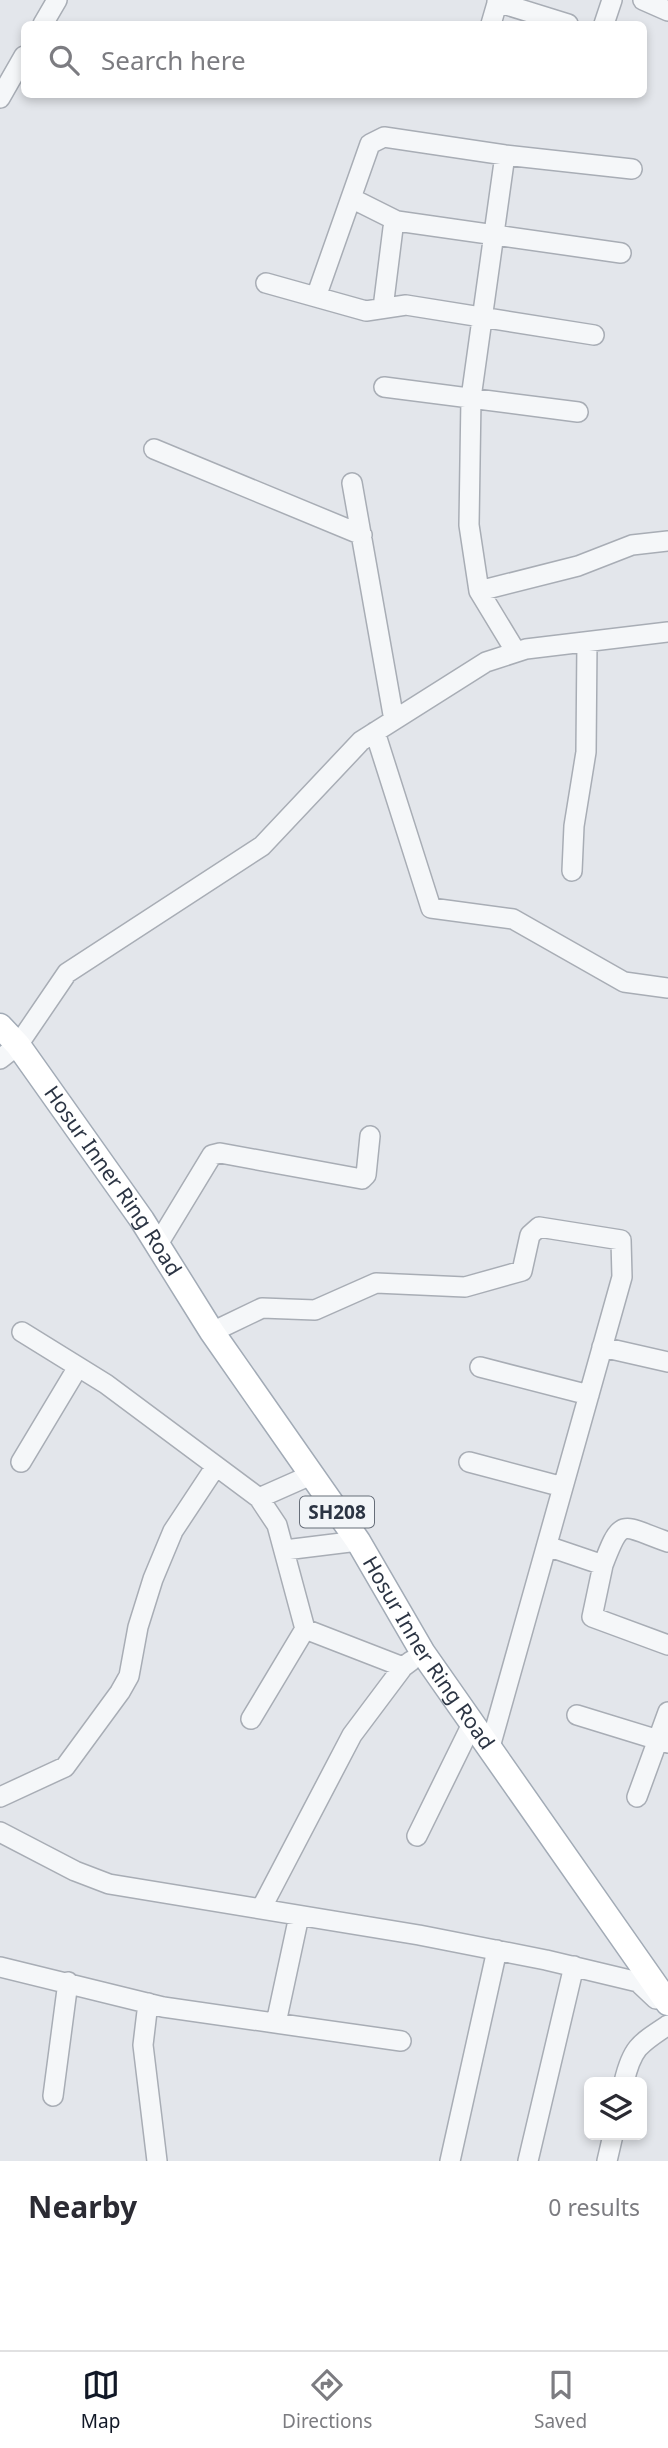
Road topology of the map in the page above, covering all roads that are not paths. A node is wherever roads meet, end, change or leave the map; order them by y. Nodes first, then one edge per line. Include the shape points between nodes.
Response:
1 (57, 0) edge
2 (612, 0) edge
3 (643, 0) edge
4 (498, 1) edge
5 (668, 11) edge
6 (45, 21) edge
7 (492, 21) edge
8 (559, 21) edge
9 (605, 21) edge
10 (21, 61) edge
11 (0, 98) edge
12 (505, 155) junction
13 (632, 169) dead end
14 (351, 198) junction
15 (397, 221) junction
16 (493, 237) junction
17 (621, 253) dead end
18 (266, 283) dead end
19 (316, 297) junction
20 (383, 309) junction
21 (482, 317) junction
22 (594, 335) dead end
23 (384, 387) dead end
24 (471, 398) junction
25 (578, 412) dead end
26 (154, 449) dead end
27 (352, 482) dead end
28 (362, 535) junction
29 (668, 541) edge
30 (479, 591) junction
31 (668, 632) edge
32 (587, 642) junction
33 (516, 652) junction
34 (394, 720) junction
35 (375, 732) junction
36 (572, 871) dead end
37 (668, 988) edge
38 (0, 1026) edge
39 (9, 1052) edge
40 (370, 1136) dead end
41 (158, 1244) junction
42 (22, 1332) dead end
43 (212, 1332) junction
44 (602, 1347) junction
45 (668, 1362) edge
46 (78, 1367) junction
47 (480, 1367) dead end
48 (589, 1395) junction
49 (21, 1462) dead end
50 (469, 1462) dead end
51 (216, 1466) junction
52 (311, 1475) junction
53 (563, 1487) junction
54 (259, 1498) junction
55 (358, 1541) junction
56 (668, 1542) edge
57 (547, 1546) junction
58 (285, 1550) junction
59 (603, 1565) junction
60 (305, 1629) junction
61 (668, 1645) edge
62 (413, 1660) junction
63 (668, 1712) edge
64 (577, 1715) dead end
65 (251, 1719) dead end
66 (472, 1722) junction
67 (663, 1741) edge
68 (491, 1747) junction
69 (0, 1797) edge
70 (637, 1797) dead end
71 (0, 1832) edge
72 (417, 1836) dead end
73 (262, 1908) junction
74 (299, 1916) junction
75 (498, 1950) junction
76 (573, 1966) junction
77 (0, 1967) edge
78 (68, 1982) junction
79 (148, 2003) junction
80 (668, 2004) edge
81 (276, 2023) junction
82 (668, 2025) edge
83 (401, 2041) dead end
84 (625, 2077) edge
85 (53, 2096) dead end
86 (611, 2140) edge
87 (157, 2161) edge
88 (450, 2161) edge
89 (528, 2161) edge
90 (607, 2161) edge

1 - 6 street
2 - 9 street
3 - 5 street
4 - 7 street
4 - 8 street
10 - 11 street
12 - 13 street
12 - 14 street via 384,136 370,144
12 - 16 street
14 - 15 street
14 - 19 street
15 - 16 street
15 - 20 street
16 - 17 street
16 - 21 street
18 - 19 street
19 - 20 street via 366,312
20 - 21 street via 406,305
21 - 22 street
21 - 24 street
23 - 24 street
24 - 25 street
24 - 30 street via 469,525
26 - 28 street
27 - 28 street
28 - 34 street
29 - 30 street via 632,545 579,566
30 - 33 street
31 - 32 street
32 - 33 street
32 - 36 street via 586,752
33 - 34 street via 486,662
34 - 35 street
35 - 37 street via 430,908 513,919 624,982
35 - 39 street via 361,741 261,846 67,973
38 - 39 main road, Hosur Inner Ring Road / SH208
39 - 41 main road, Hosur Inner Ring Road / SH208
40 - 41 street via 362,1179 220,1153 212,1156
41 - 43 main road, Hosur Inner Ring Road / SH208
42 - 46 street
43 - 44 street via 262,1308 315,1310 376,1283 465,1287 513,1275 522,1271 530,1235 539,1227 621,1240 622,1277
43 - 52 main road, Hosur Inner Ring Road / SH208
44 - 45 street
44 - 48 street
46 - 49 street
46 - 51 street
47 - 48 street
48 - 53 street
50 - 53 street
51 - 54 street
51 - 69 street via 173,1531 138,1627 130,1676 120,1692 65,1767
52 - 54 street
52 - 55 main road, Hosur Inner Ring Road / SH208
53 - 57 street
54 - 58 street via 277,1525
55 - 58 street
55 - 62 main road, Hosur Inner Ring Road / SH208
56 - 59 street via 620,1529
57 - 59 street
57 - 68 street
58 - 60 street
59 - 61 street via 592,1617
60 - 62 street
60 - 65 street
62 - 66 main road, Hosur Inner Ring Road / SH208
62 - 73 street via 352,1735
63 - 67 street
64 - 67 street
66 - 68 main road, Hosur Inner Ring Road / SH208
66 - 72 street
67 - 70 street
68 - 80 main road, Hosur Inner Ring Road / SH208
71 - 73 street via 109,1884
73 - 74 street
74 - 75 street
74 - 81 street
75 - 76 street
75 - 88 street
76 - 80 street via 638,1982 661,2004
76 - 89 street
77 - 78 street
78 - 79 street
78 - 85 street
79 - 81 street
79 - 87 street via 143,2045
81 - 83 street
82 - 84 street via 640,2043 630,2056
86 - 90 street

